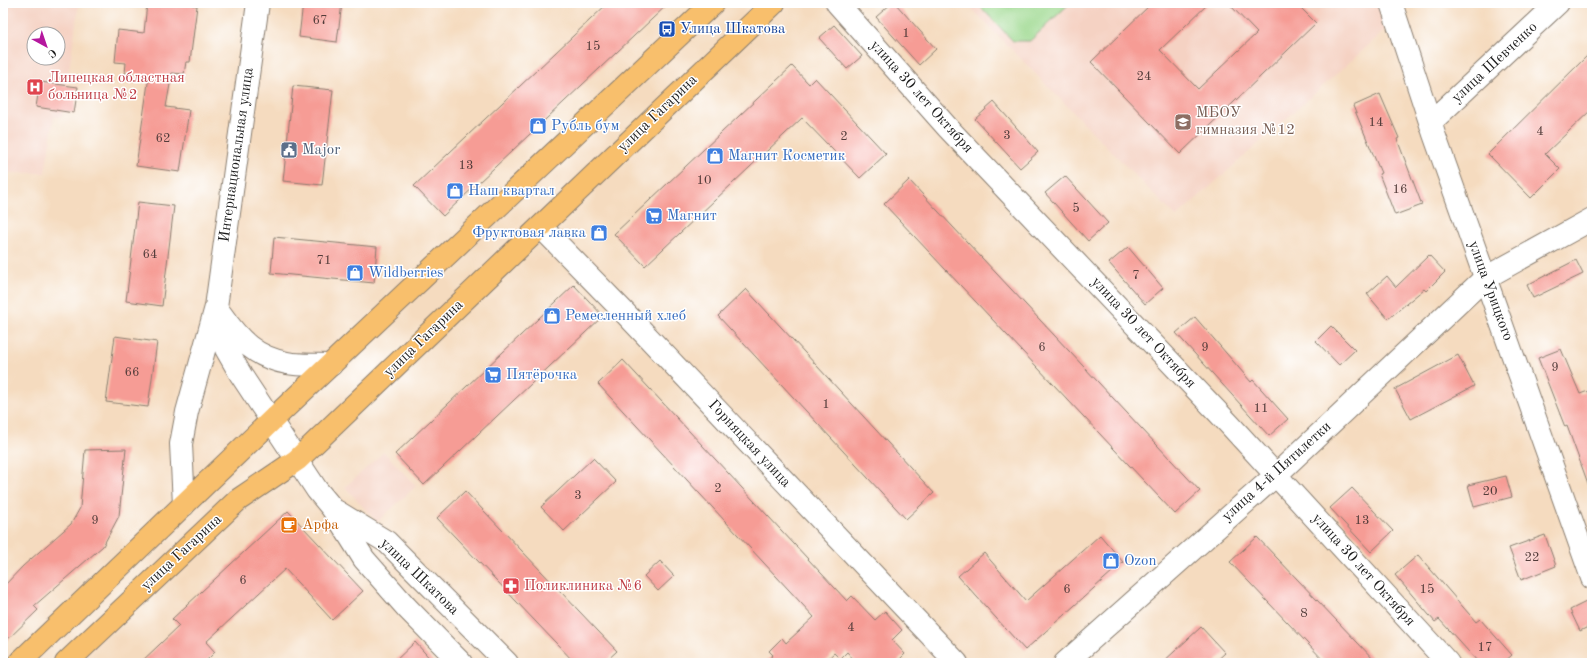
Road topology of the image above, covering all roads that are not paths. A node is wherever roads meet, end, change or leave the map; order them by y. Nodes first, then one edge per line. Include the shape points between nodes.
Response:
1 (258, 3) edge
2 (714, 3) edge
3 (774, 3) edge
4 (837, 3) edge
5 (1391, 3) edge
6 (1558, 3) edge
7 (1431, 122) junction
8 (1592, 219) edge
9 (541, 227) junction
10 (1485, 278) junction
11 (216, 307) junction
12 (331, 365) junction
13 (271, 421) junction
14 (297, 460) junction
15 (1276, 475) junction
16 (184, 505) junction
17 (332, 508) junction
18 (1592, 578) edge
19 (18, 663) edge
20 (66, 663) edge
21 (461, 663) edge
22 (506, 663) edge
23 (957, 663) edge
24 (1065, 663) edge
25 (1448, 663) edge

1 - 11 street, Интернациональная улица
2 - 12 main road
3 - 9 main road, улица Гагарина
4 - 15 street, улица 30 лет Октября via 948,128
5 - 7 street, улица Урицкого
6 - 7 street, улица Шевченко
7 - 10 street, улица Урицкого
8 - 10 street, улица 4-й Пятилетки
9 - 14 main road, улица Гагарина
9 - 23 street, Горняцкая улица
10 - 15 street, улица 4-й Пятилетки
10 - 18 street, улица Урицкого
11 - 12 street via 234,334 250,348 288,364
11 - 13 street via 226,349
11 - 16 street via 187,412 181,444
12 - 13 main road
13 - 14 street
13 - 16 main road
14 - 17 street
14 - 20 main road, улица Гагарина via 238,500
15 - 24 street, улица 4-й Пятилетки
15 - 25 street, улица 30 лет Октября
16 - 19 main road
17 - 21 street, улица Шкатова via 364,559
17 - 22 street, улица Шкатова via 387,542

